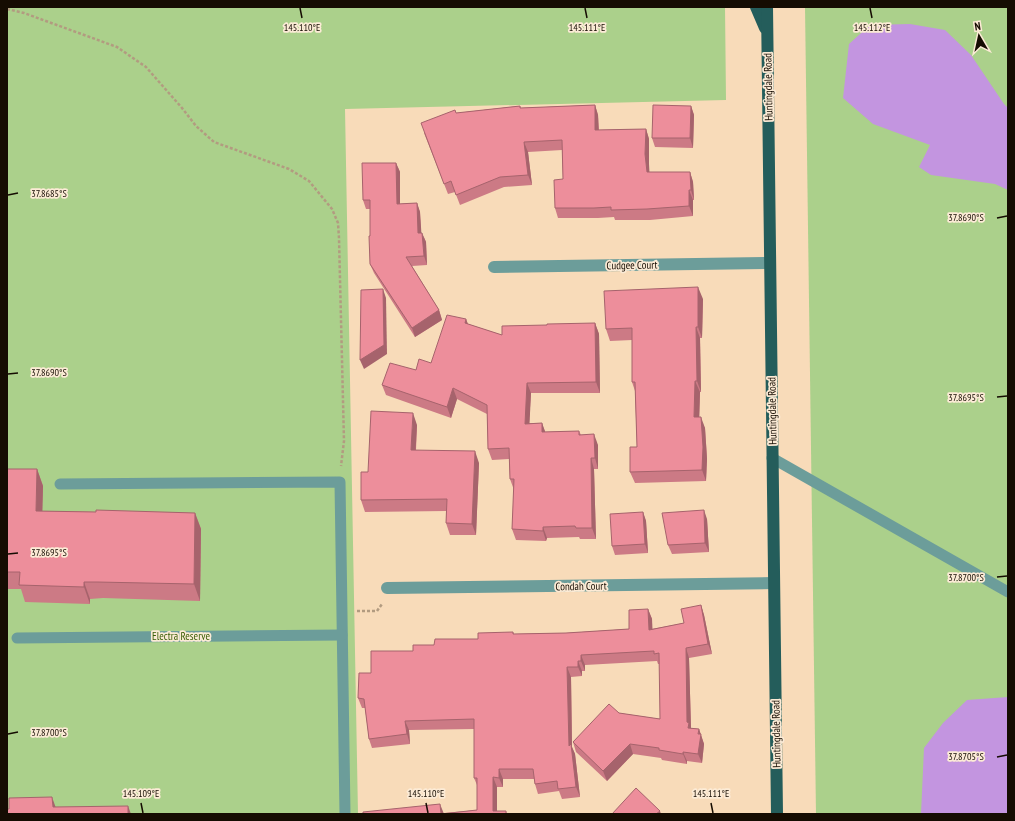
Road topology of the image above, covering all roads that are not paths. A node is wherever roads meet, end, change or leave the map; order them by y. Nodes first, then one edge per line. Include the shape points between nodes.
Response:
1 (756, 7) edge
2 (767, 7) edge
3 (767, 32) junction
4 (770, 263) junction
5 (494, 267) dead end
6 (772, 458) junction
7 (60, 484) dead end
8 (774, 583) junction
9 (387, 588) road end
10 (1008, 592) edge
11 (342, 635) junction
12 (17, 638) dead end
13 (345, 814) edge
14 (777, 814) edge

1 - 3 main road
2 - 3 main road, Huntingdale Road
3 - 4 main road, Huntingdale Road
4 - 5 street, Cudgee Court
4 - 6 main road, Huntingdale Road
6 - 8 main road, Huntingdale Road
6 - 10 lane
7 - 11 lane via 340,482
8 - 9 street, Condah Court
8 - 14 main road, Huntingdale Road
11 - 12 lane
11 - 13 lane

